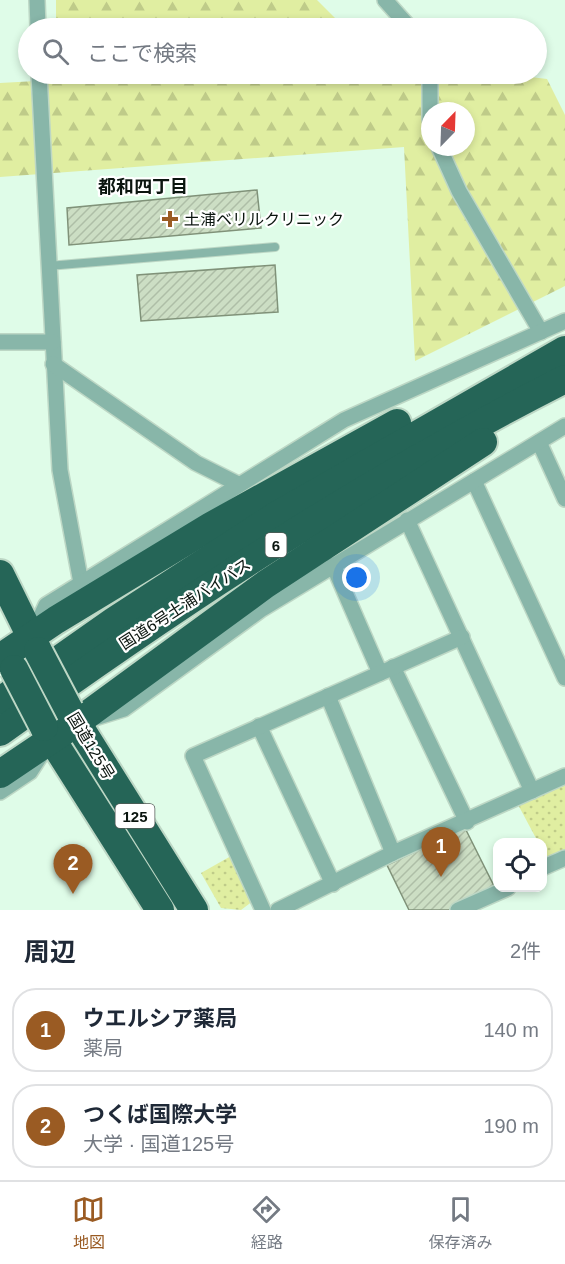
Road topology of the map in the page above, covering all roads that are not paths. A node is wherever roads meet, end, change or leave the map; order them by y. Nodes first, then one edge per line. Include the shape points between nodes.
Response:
1 (38, 0) edge
2 (385, 0) edge
3 (38, 18) edge
4 (401, 18) edge
5 (39, 84) edge
6 (430, 84) edge
7 (430, 102) edge
8 (443, 156) edge
9 (275, 247) dead end
10 (48, 266) junction
11 (565, 321) edge
12 (541, 332) junction
13 (0, 342) edge
14 (53, 342) junction
15 (565, 348) edge
16 (53, 364) junction
17 (553, 385) edge
18 (565, 426) edge
19 (538, 442) junction
20 (474, 481) junction
21 (238, 484) junction
22 (565, 499) edge
23 (407, 520) junction
24 (333, 565) junction
25 (0, 574) edge
26 (81, 583) junction
27 (462, 637) junction
28 (34, 644) junction
29 (4, 656) edge
30 (387, 670) junction
31 (565, 678) edge
32 (327, 696) junction
33 (0, 701) edge
34 (73, 717) junction
35 (259, 726) junction
36 (0, 732) edge
37 (48, 734) junction
38 (0, 774) edge
39 (565, 776) edge
40 (532, 791) junction
41 (0, 792) edge
42 (467, 822) junction
43 (393, 853) junction
44 (565, 858) edge
45 (547, 866) edge
46 (333, 884) junction
47 (499, 892) edge
48 (302, 905) edge
49 (160, 910) edge
50 (194, 910) edge
51 (263, 910) edge
52 (278, 910) edge
53 (458, 910) edge

1 - 3 street
2 - 4 street
5 - 10 street
6 - 7 street
8 - 12 street via 459,191
9 - 10 lane
10 - 14 street
11 - 12 street
12 - 21 street via 344,420
13 - 14 street
14 - 16 street
15 - 28 highway via 520,362 399,422 211,526
15 - 33 highway, 国道6号土浦バイパス / 6 via 274,517
16 - 21 street via 196,463
16 - 26 street via 60,470
17 - 34 highway via 494,435 266,584
17 - 36 highway, 国道6号土浦バイパス / 6 via 289,536
18 - 19 street
19 - 20 street
19 - 22 street
20 - 23 street
20 - 31 street
21 - 26 street
23 - 24 street
23 - 27 street
24 - 30 street
24 - 34 street via 262,609 124,709
25 - 28 highway, 国道125号 / 125
26 - 28 street via 46,605
27 - 30 street
27 - 40 street
28 - 29 highway
28 - 34 highway, 国道125号 / 125, bridge
29 - 37 highway, 国道125号 / 125, bridge
30 - 32 street
30 - 42 street
32 - 35 street
32 - 43 street
34 - 37 highway
34 - 50 highway, 国道125号 / 125
35 - 46 street
35 - 51 street via 193,756
37 - 38 highway
37 - 41 street via 30,772
37 - 49 highway, 国道125号 / 125
39 - 40 street
40 - 42 street
42 - 43 street
43 - 46 street
44 - 45 street
46 - 48 street
47 - 53 street
48 - 52 street

